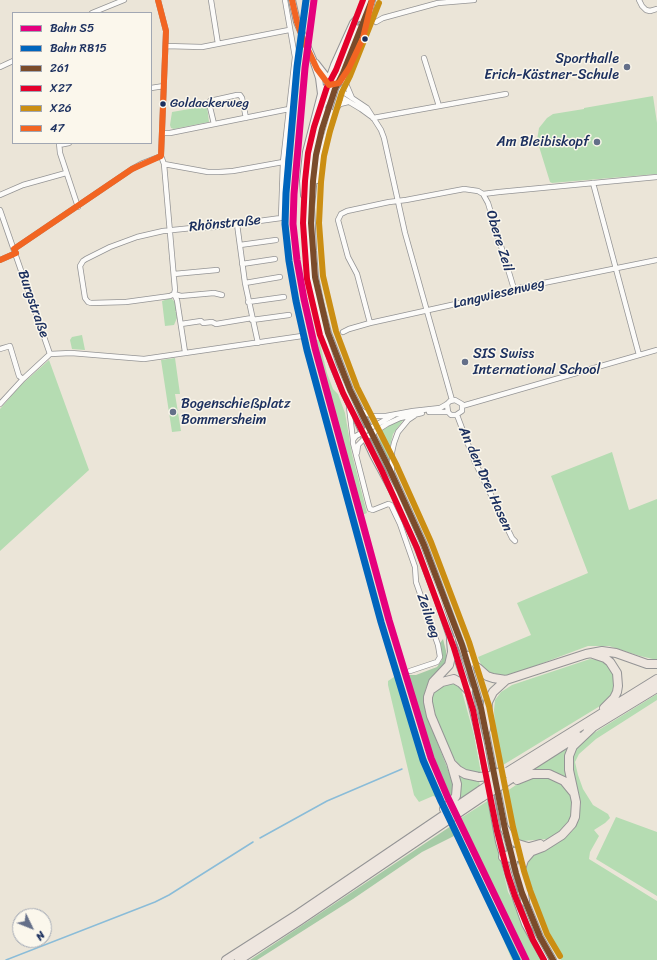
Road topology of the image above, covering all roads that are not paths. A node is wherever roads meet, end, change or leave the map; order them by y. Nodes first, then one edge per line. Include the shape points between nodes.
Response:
1 (124, 0) edge
2 (158, 0) edge
3 (211, 0) edge
4 (285, 0) edge
5 (292, 0) edge
6 (366, 0) edge
7 (372, 0) edge
8 (474, 0) edge
9 (638, 0) edge
10 (454, 1) edge
11 (111, 2) edge
12 (657, 9) edge
13 (99, 12) edge
14 (376, 22) dead end
15 (289, 30) junction
16 (218, 44) junction
17 (166, 46) junction
18 (424, 58) dead end
19 (313, 60) junction
20 (12, 62) edge
21 (0, 68) edge
22 (349, 68) junction
23 (321, 69) junction
24 (338, 69) junction
25 (332, 85) junction
26 (164, 86) junction
27 (152, 88) edge
28 (321, 94) junction
29 (506, 94) dead end
30 (350, 100) junction
31 (439, 106) junction
32 (289, 109) junction
33 (331, 110) junction
34 (246, 118) junction
35 (373, 118) junction
36 (214, 124) junction
37 (162, 133) junction
38 (58, 144) edge
39 (161, 156) junction
40 (283, 162) junction
41 (164, 164) junction
42 (66, 173) junction
43 (657, 177) edge
44 (593, 183) junction
45 (483, 194) junction
46 (0, 195) edge
47 (397, 201) junction
48 (78, 207) junction
49 (308, 207) junction
50 (0, 210) edge
51 (237, 224) junction
52 (169, 230) junction
53 (276, 240) dead end
54 (240, 245) junction
55 (15, 251) junction
56 (275, 259) dead end
57 (0, 260) edge
58 (657, 260) edge
59 (242, 264) junction
60 (616, 268) junction
61 (217, 270) dead end
62 (174, 274) junction
63 (280, 277) dead end
64 (245, 283) junction
65 (514, 289) junction
66 (174, 294) junction
67 (222, 295) dead end
68 (284, 297) dead end
69 (248, 302) junction
70 (426, 311) junction
71 (289, 315) dead end
72 (252, 319) junction
73 (370, 323) junction
74 (181, 324) junction
75 (343, 332) dead end
76 (302, 336) dead end
77 (258, 343) junction
78 (0, 349) edge
79 (657, 350) edge
80 (185, 352) junction
81 (50, 354) junction
82 (639, 355) junction
83 (22, 380) junction
84 (452, 400) junction
85 (0, 404) edge
86 (447, 404) junction
87 (349, 405) junction
88 (462, 406) junction
89 (359, 410) junction
90 (448, 412) junction
91 (419, 414) junction
92 (394, 415) junction
93 (457, 415) junction
94 (370, 431) junction
95 (364, 435) junction
96 (353, 440) junction
97 (356, 454) junction
98 (392, 474) junction
99 (515, 541) dead end
100 (451, 640) junction
101 (462, 645) junction
102 (586, 654) junction
103 (657, 664) edge
104 (478, 668) joint
105 (410, 671) dead end
106 (657, 679) edge
107 (506, 680) junction
108 (657, 688) edge
109 (468, 690) junction
110 (429, 693) junction
111 (593, 719) junction
112 (592, 728) junction
113 (486, 729) junction
114 (451, 763) junction
115 (505, 778) junction
116 (481, 794) junction
117 (575, 795) junction
118 (455, 807) junction
119 (444, 816) junction
120 (505, 829) junction
121 (529, 850) junction
122 (508, 856) junction
123 (525, 901) junction
124 (226, 960) edge
125 (239, 960) edge
126 (545, 960) edge
127 (553, 960) edge

1 - 11 street
2 - 17 street via 166,31
3 - 16 street
4 - 15 street
5 - 19 main road via 297,22
6 - 24 main road
7 - 22 main road via 363,38
7 - 24 main road
8 - 10 street
9 - 12 street via 646,10
10 - 14 street via 438,3
11 - 13 street
15 - 16 street
15 - 32 street via 295,57
16 - 17 street via 197,47
17 - 26 street
18 - 31 street
19 - 23 main road
19 - 25 main road via 317,69
19 - 28 main road
20 - 21 street
22 - 25 main road via 339,83
22 - 30 street via 346,84
23 - 24 main road
23 - 25 main road
24 - 25 main road
24 - 33 main road, bridge
24 - 49 main road, bridge via 324,103 313,144
25 - 28 main road via 325,88
25 - 30 street via 341,98
25 - 33 main road
26 - 27 street
26 - 37 street
28 - 49 main road via 306,152 303,181
29 - 31 street
30 - 33 street
30 - 35 street
31 - 35 street
32 - 34 street
32 - 40 street
33 - 49 main road via 322,129
34 - 36 street
34 - 36 street via 242,98 230,96 210,100
35 - 47 street via 384,138
36 - 37 street
37 - 39 street
38 - 42 street
39 - 41 street
39 - 48 street via 143,163
40 - 41 street via 219,172
40 - 51 street, Rhönstraße via 281,218
41 - 52 street
42 - 46 street via 23,185
42 - 48 street
43 - 44 street
44 - 45 street
44 - 60 street
45 - 47 street via 464,189
45 - 65 street, Obere Zeil
47 - 70 street
47 - 73 street via 347,211 341,214 338,220 348,257 357,274
48 - 55 street
49 - 87 main road via 307,253 316,308 333,366
49 - 89 main road via 321,306 328,333
50 - 55 street, Burgstraße
51 - 52 street, Rhönstraße
51 - 54 street
52 - 62 street
52 - 66 street, Rhönstraße via 115,245 86,259 80,266 85,298 91,303 121,303
53 - 54 street
54 - 59 street
55 - 57 street
55 - 81 street, Burgstraße
56 - 59 street
58 - 60 street, Langwiesenweg
59 - 64 street
60 - 65 street, Langwiesenweg
60 - 82 street
61 - 62 street
62 - 66 street
63 - 64 street
64 - 69 street
65 - 70 street, Langwiesenweg
66 - 67 street
66 - 74 street via 177,298
68 - 69 street
69 - 72 street
70 - 73 street, Langwiesenweg
70 - 84 street
71 - 72 street
72 - 74 street via 216,324 203,323 201,320
72 - 77 street
73 - 75 street, Langwiesenweg
74 - 80 street
76 - 77 street
77 - 80 street
78 - 83 street via 10,346 18,376
79 - 82 street
80 - 81 street via 144,359 71,353
81 - 83 street
82 - 88 street
83 - 85 street
84 - 86 street
84 - 88 street via 460,402
86 - 90 street
86 - 92 street via 435,409
87 - 95 main road
87 - 96 street, Zeilweg
88 - 93 street via 462,411
89 - 92 street via 372,416
89 - 94 main road
90 - 91 street
90 - 93 street
91 - 94 street via 400,418
91 - 98 street via 408,420 398,432 392,452
92 - 94 street
93 - 99 street, An den Drei Hasen via 474,460
94 - 95 street
94 - 98 main road
95 - 96 street
95 - 97 street
95 - 100 main road via 417,546
96 - 97 street, Zeilweg
97 - 105 street, Zeilweg via 370,509 391,505 400,524 416,567 416,582 438,645 440,657 437,662
98 - 101 main road via 424,545
100 - 109 main road
100 - 110 highway via 449,665 433,682
101 - 104 main road
101 - 113 main road
102 - 103 highway via 608,651 640,662
102 - 107 highway
102 - 111 highway via 605,658 614,667 618,680 614,698
104 - 107 highway via 487,676
106 - 111 highway
107 - 113 highway via 493,692 488,702
108 - 112 highway
109 - 110 highway via 458,681 451,680 437,684
109 - 122 main road
110 - 114 highway via 429,709
111 - 115 highway via 521,763
112 - 115 highway
112 - 117 highway via 573,746 569,756 569,770
113 - 120 main road
114 - 115 highway, bridge via 465,774
114 - 118 highway via 457,784
115 - 116 highway, bridge
115 - 116 highway, bridge via 494,790
115 - 117 highway via 543,773 564,781
116 - 118 highway
117 - 121 highway via 575,817 568,830 556,840
118 - 119 highway
118 - 119 highway
119 - 124 highway
119 - 125 highway via 299,921
120 - 121 highway via 512,840
120 - 122 main road
121 - 122 highway
121 - 123 highway via 521,869
122 - 123 main road
122 - 126 main road via 513,890 525,924
123 - 127 main road

